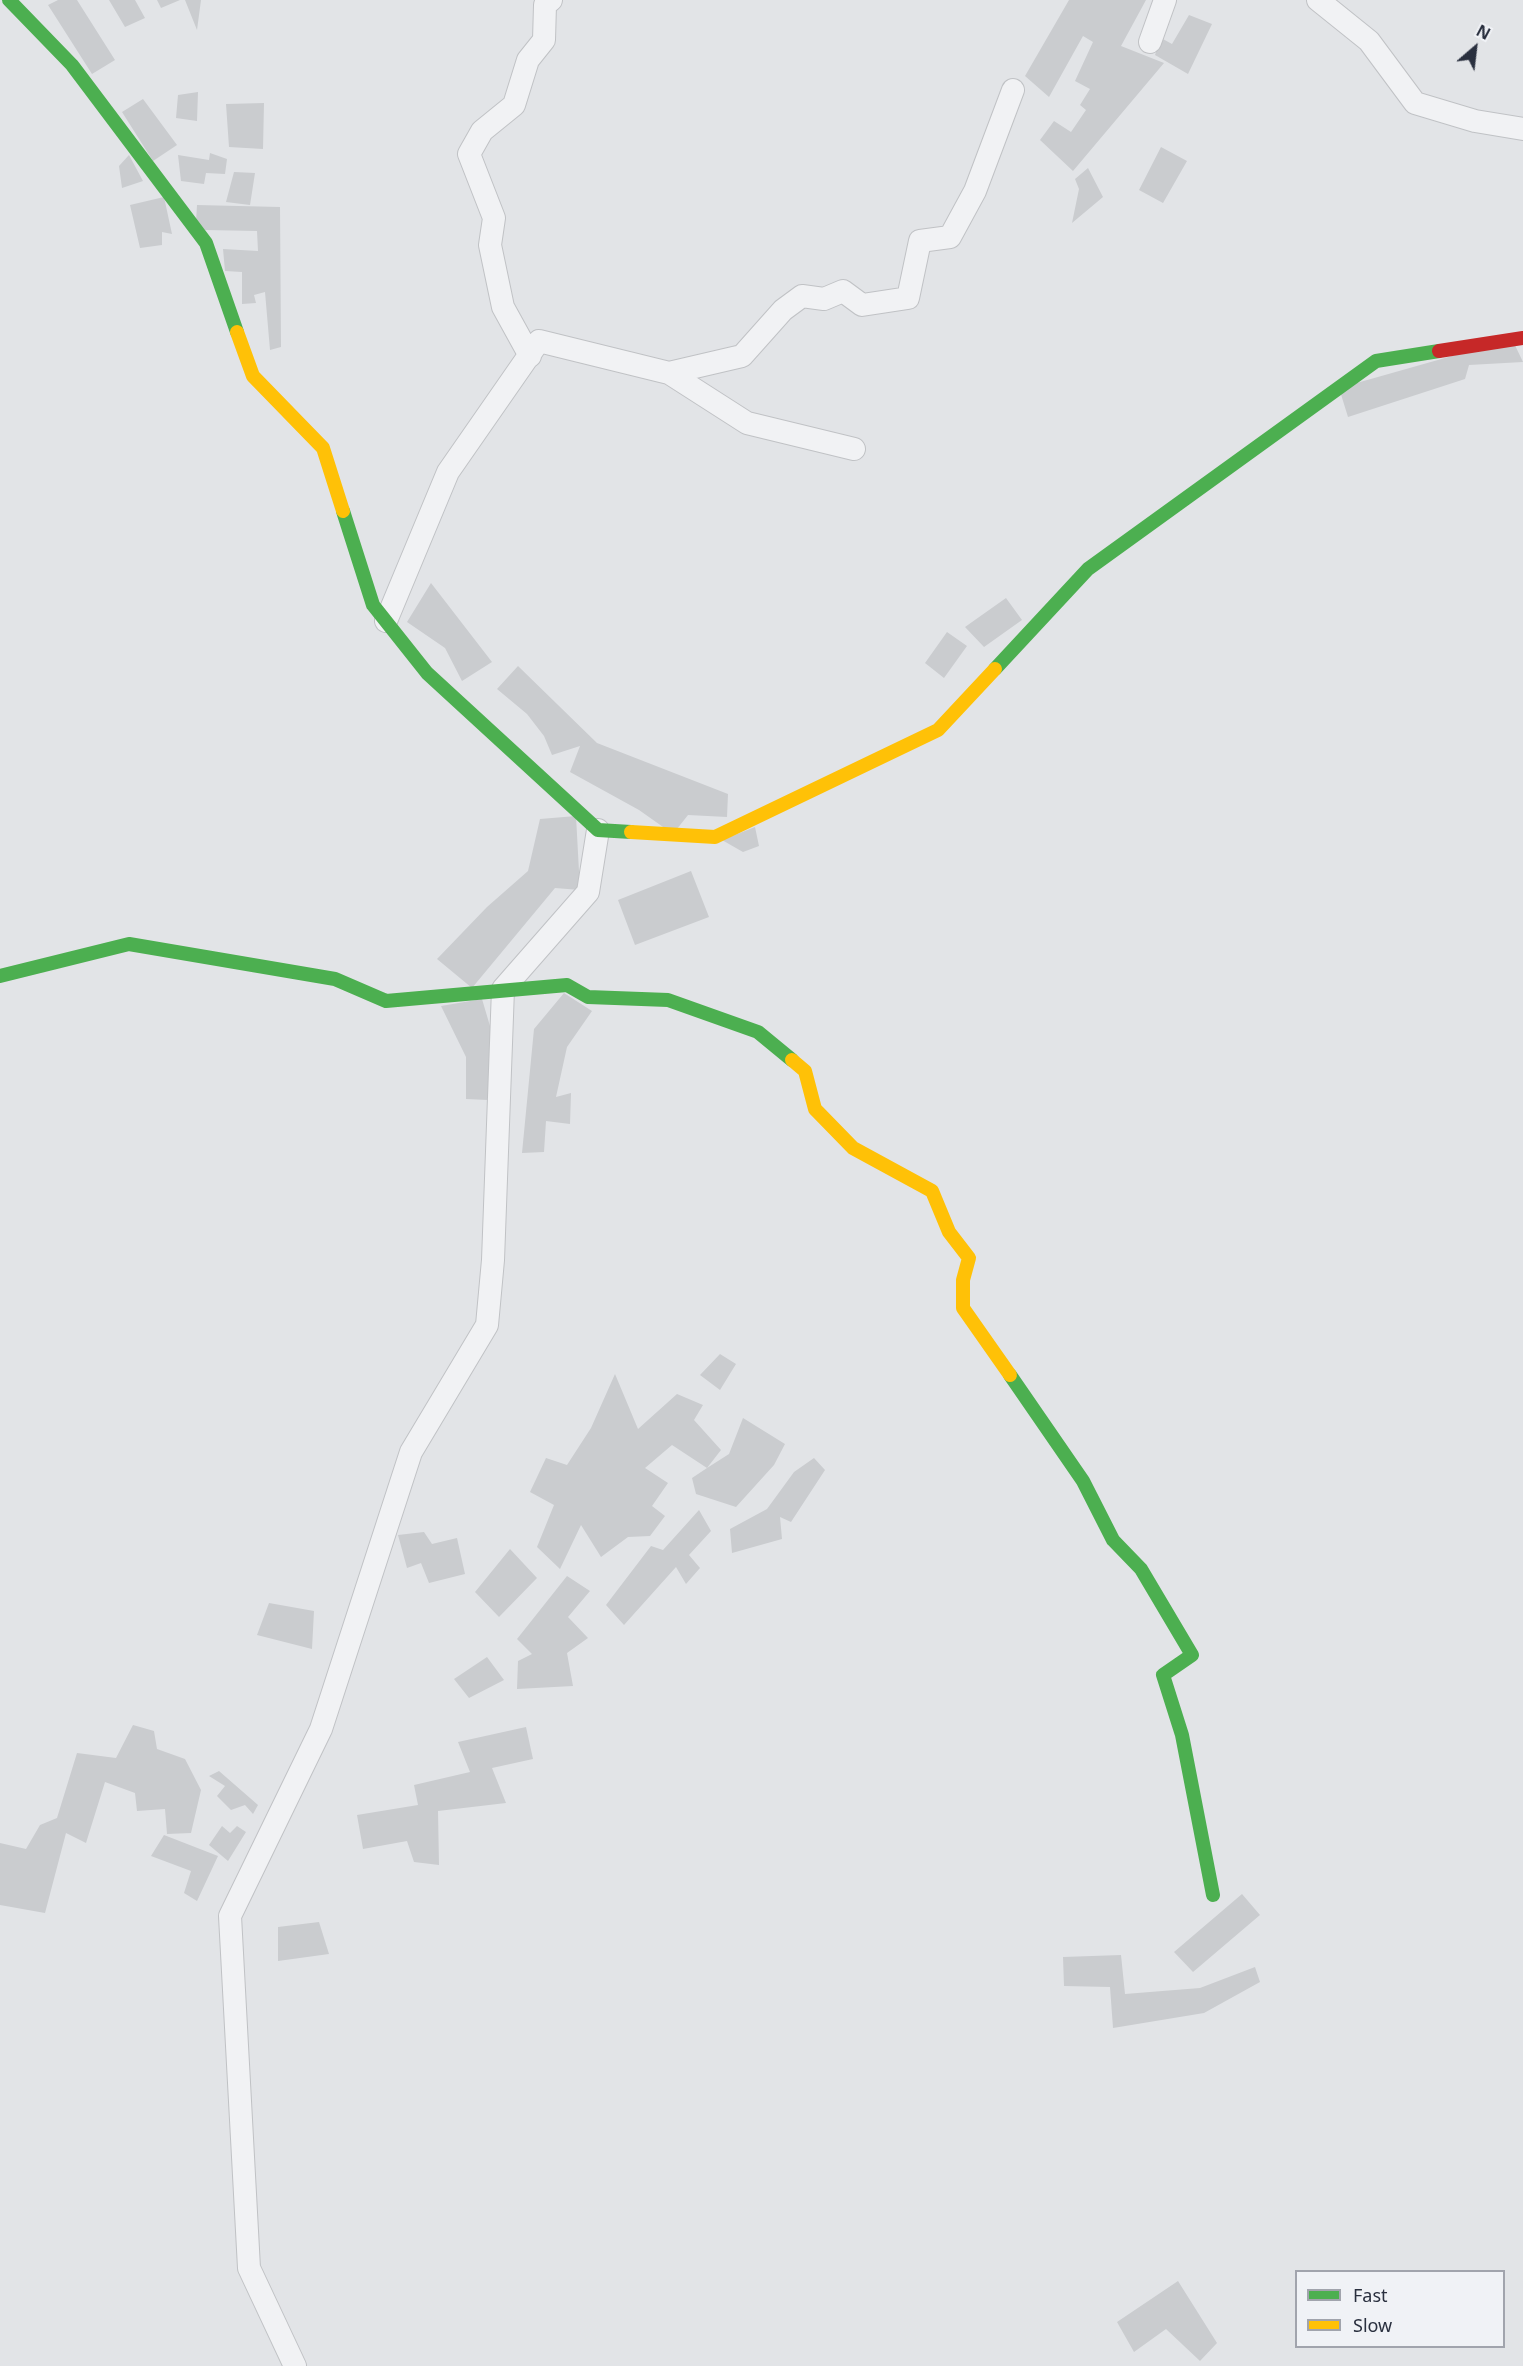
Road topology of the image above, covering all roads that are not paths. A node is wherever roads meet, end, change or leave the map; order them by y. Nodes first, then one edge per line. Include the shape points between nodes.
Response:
1 (9, 0) edge
2 (551, 0) edge
3 (1165, 0) edge
4 (1318, 0) edge
5 (1150, 42) dead end
6 (1013, 90) dead end
7 (1523, 129) edge
8 (1523, 338) edge
9 (530, 356) junction
10 (669, 373) junction
11 (854, 449) dead end
12 (386, 621) junction
13 (598, 830) junction
14 (0, 976) edge
15 (503, 989) junction
16 (1213, 1895) dead end
17 (295, 2366) edge

1 - 12 street via 72,65 206,243 253,376 323,448 373,605
2 - 9 street via 545,5 544,40 528,60 514,105 482,131 469,154 494,218 490,244 503,307
3 - 5 street
4 - 7 street via 1369,41 1415,103 1474,121
6 - 10 street via 975,191 950,237 920,241 908,298 862,305 843,291 824,299 802,296 783,310 741,356
8 - 13 street via 1376,361 1088,569 938,730 715,837
9 - 10 street via 539,341
9 - 12 street via 448,472
10 - 11 street via 747,423
12 - 13 street via 426,673
13 - 15 street via 588,892
14 - 15 street via 129,944 335,979 386,1001
15 - 16 street via 567,985 588,997 668,1000 759,1032 805,1071 815,1109 852,1148 932,1191 950,1232 969,1258 963,1280 963,1308 1083,1481 1113,1540 1141,1569 1192,1655 1162,1675 1182,1735
15 - 17 street via 487,1325 411,1452 321,1729 230,1917 249,2268

